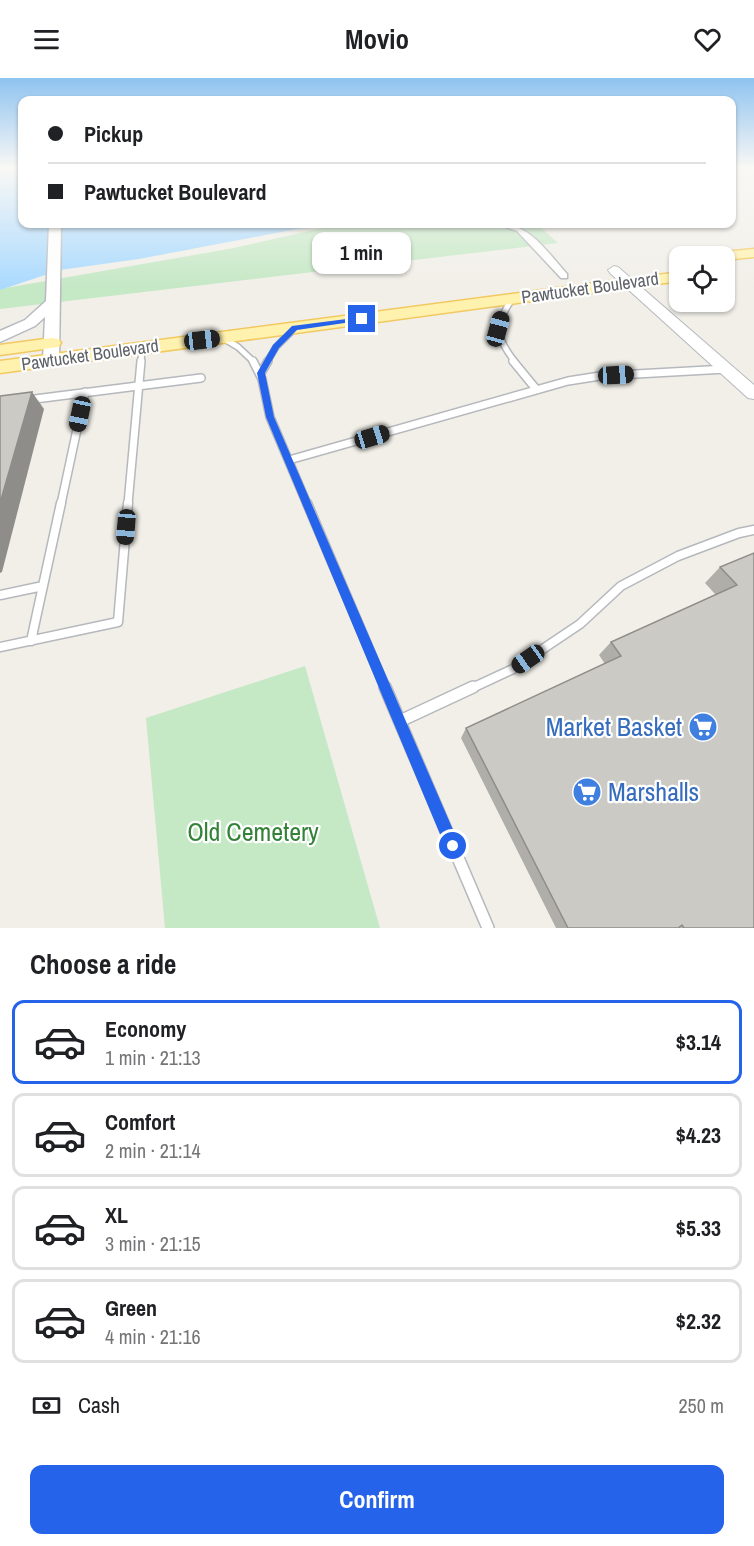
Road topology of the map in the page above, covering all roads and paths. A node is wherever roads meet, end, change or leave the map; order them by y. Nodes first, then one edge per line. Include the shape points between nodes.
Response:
1 (55, 228) edge
2 (524, 228) edge
3 (754, 253) edge
4 (735, 255) edge
5 (669, 263) edge
6 (754, 266) edge
7 (735, 269) edge
8 (614, 270) junction
9 (564, 276) junction
10 (669, 278) edge
11 (629, 283) junction
12 (52, 299) junction
13 (512, 299) junction
14 (295, 328) junction
15 (0, 337) edge
16 (222, 338) junction
17 (142, 348) junction
18 (0, 350) edge
19 (51, 352) junction
20 (0, 367) edge
21 (726, 369) junction
22 (261, 373) junction
23 (201, 378) dead end
24 (139, 385) junction
25 (536, 389) junction
26 (85, 392) junction
27 (754, 394) edge
28 (21, 400) edge
29 (289, 460) junction
30 (754, 530) edge
31 (43, 586) junction
32 (0, 595) edge
33 (31, 641) junction
34 (0, 647) edge
35 (400, 721) junction
36 (488, 928) edge

1 - 12 main road
2 - 9 street
3 - 4 main road
5 - 8 main road, Pawtucket Boulevard
6 - 7 main road
8 - 9 main road, Pawtucket Boulevard
8 - 11 street
9 - 19 main road, Pawtucket Boulevard
10 - 11 main road, Pawtucket Boulevard
11 - 13 main road, Pawtucket Boulevard
11 - 21 street
12 - 15 main road via 30,322
12 - 19 main road
13 - 14 main road, Pawtucket Boulevard
13 - 25 lane via 498,329 502,343
14 - 16 main road, Pawtucket Boulevard
14 - 22 lane via 276,347
16 - 17 main road, Pawtucket Boulevard
16 - 22 lane via 247,351
17 - 19 main road, Pawtucket Boulevard
17 - 24 lane
18 - 19 main road, Pawtucket Boulevard
19 - 20 main road, Pawtucket Boulevard
21 - 25 lane via 600,376
21 - 27 street
22 - 29 lane via 270,417
23 - 24 lane
24 - 26 lane
24 - 33 lane via 118,622
25 - 29 lane
26 - 28 lane
26 - 31 lane
29 - 35 lane
30 - 35 lane via 678,556 621,586 580,624 513,669
31 - 32 lane
31 - 33 lane
33 - 34 lane
35 - 36 lane

